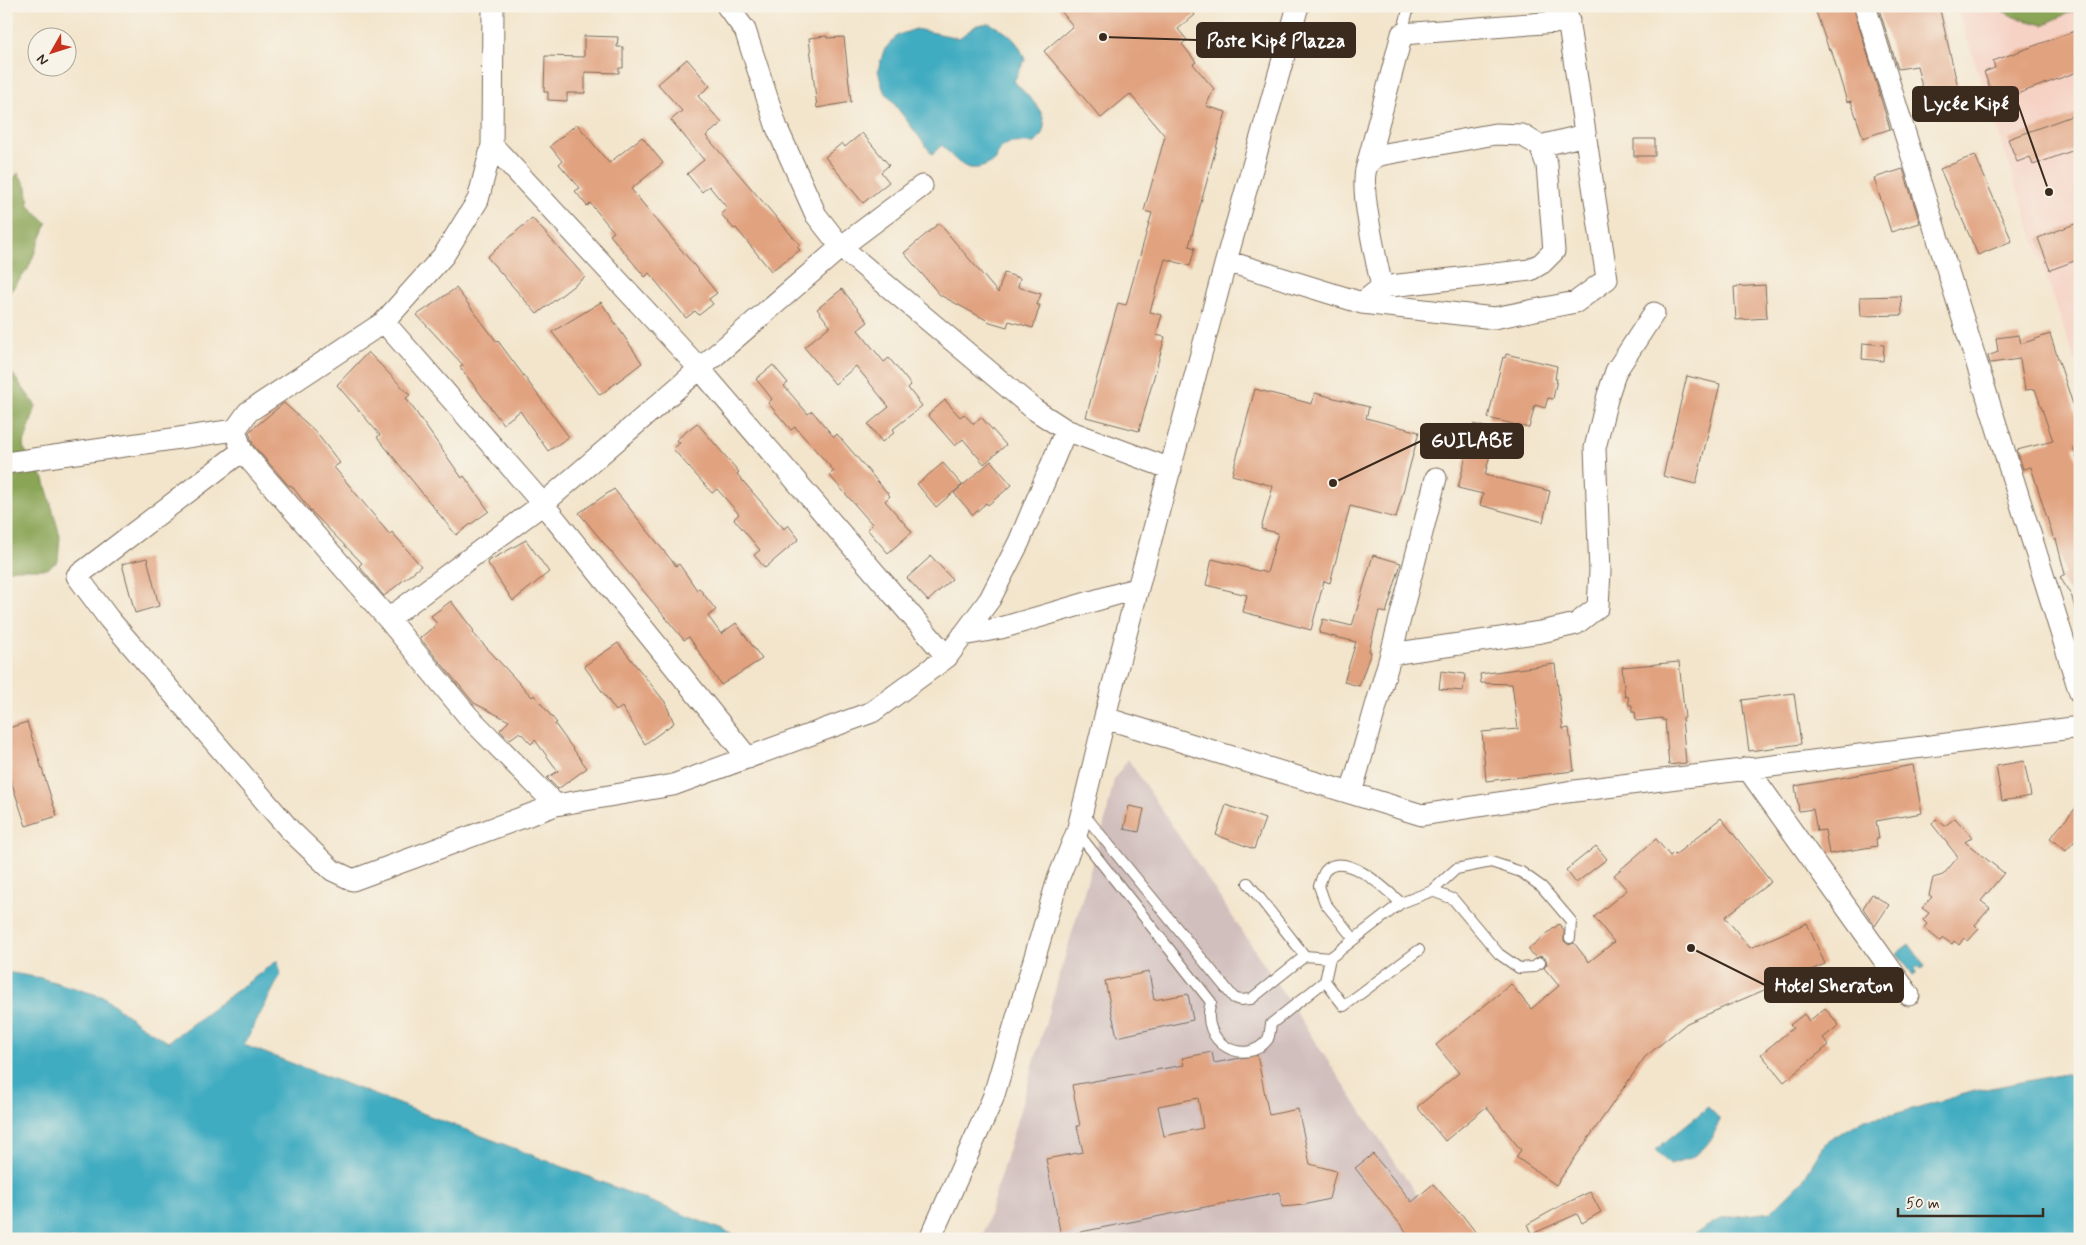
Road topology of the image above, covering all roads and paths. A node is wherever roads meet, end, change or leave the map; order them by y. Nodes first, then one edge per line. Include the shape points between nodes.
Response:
1 (493, 6) edge
2 (727, 6) edge
3 (1298, 6) edge
4 (1409, 6) edge
5 (1865, 6) edge
6 (1567, 14) edge
7 (1402, 34) junction
8 (1585, 135) junction
9 (492, 145) junction
10 (1540, 146) junction
11 (1368, 162) junction
12 (922, 186) dead end
13 (841, 247) junction
14 (1226, 260) junction
15 (1382, 286) junction
16 (1362, 303) junction
17 (1654, 312) dead end
18 (384, 322) junction
19 (699, 368) junction
20 (235, 430) junction
21 (1066, 430) junction
22 (242, 451) junction
23 (6, 463) edge
24 (1170, 468) junction
25 (1436, 478) dead end
26 (543, 504) junction
27 (1138, 588) junction
28 (388, 619) junction
29 (963, 635) junction
30 (1391, 654) junction
31 (947, 657) junction
32 (2080, 693) edge
33 (1105, 718) junction
34 (2080, 727) edge
35 (748, 758) junction
36 (1748, 768) junction
37 (1351, 793) junction
38 (556, 805) junction
39 (1080, 822) junction
40 (1248, 883) dead end
41 (1432, 891) junction
42 (1401, 903) junction
43 (1570, 938) dead end
44 (1354, 940) junction
45 (1419, 950) dead end
46 (1305, 956) junction
47 (1330, 958) junction
48 (1540, 963) dead end
49 (1325, 981) junction
50 (1909, 994) dead end
51 (930, 1239) edge

1 - 9 street
2 - 13 street via 745,30 776,128 816,215
3 - 14 street
4 - 7 lane
5 - 32 street
6 - 7 street
6 - 8 street
7 - 11 street
8 - 10 street
8 - 16 street via 1607,280 1576,302 1494,318
9 - 18 street via 478,200 444,255
9 - 19 street
10 - 11 street via 1522,135 1496,134 1380,155
10 - 15 street via 1547,165 1554,251 1542,263 1530,270
11 - 15 street via 1365,192
12 - 13 street
13 - 19 street
13 - 21 street via 1035,410
14 - 16 street
14 - 24 street
15 - 16 street
17 - 30 street via 1616,371 1595,448 1600,571 1598,606 1576,624
18 - 20 street via 248,412
18 - 26 street
19 - 26 street
19 - 31 street
20 - 22 street
20 - 23 street
21 - 24 street
21 - 29 street via 1020,542 990,599
22 - 28 street
22 - 38 street via 77,576 109,619 290,830 332,870 353,880
24 - 27 street
25 - 30 street
26 - 28 street
26 - 35 street
27 - 29 street via 1002,628
27 - 33 street
28 - 38 street via 468,716
29 - 31 street
30 - 37 street
31 - 35 street via 872,712
33 - 37 street
33 - 39 street
34 - 36 street
35 - 38 street via 673,785
36 - 37 street via 1422,815
36 - 50 street
39 - 46 lane via 1234,998 1251,999
39 - 49 lane via 1211,1002 1208,1011 1210,1029 1221,1044 1238,1051 1255,1048 1269,1038 1271,1024
39 - 51 street via 1058,880 993,1098
40 - 46 lane
41 - 42 lane
41 - 43 lane via 1456,869 1491,862 1521,872 1542,887 1571,921
41 - 48 lane via 1453,899 1499,954 1519,968
42 - 44 lane
42 - 44 lane via 1370,876 1347,866 1334,865 1325,871 1319,886 1325,903
44 - 47 lane
45 - 49 lane via 1344,1006
46 - 47 lane
47 - 49 lane

